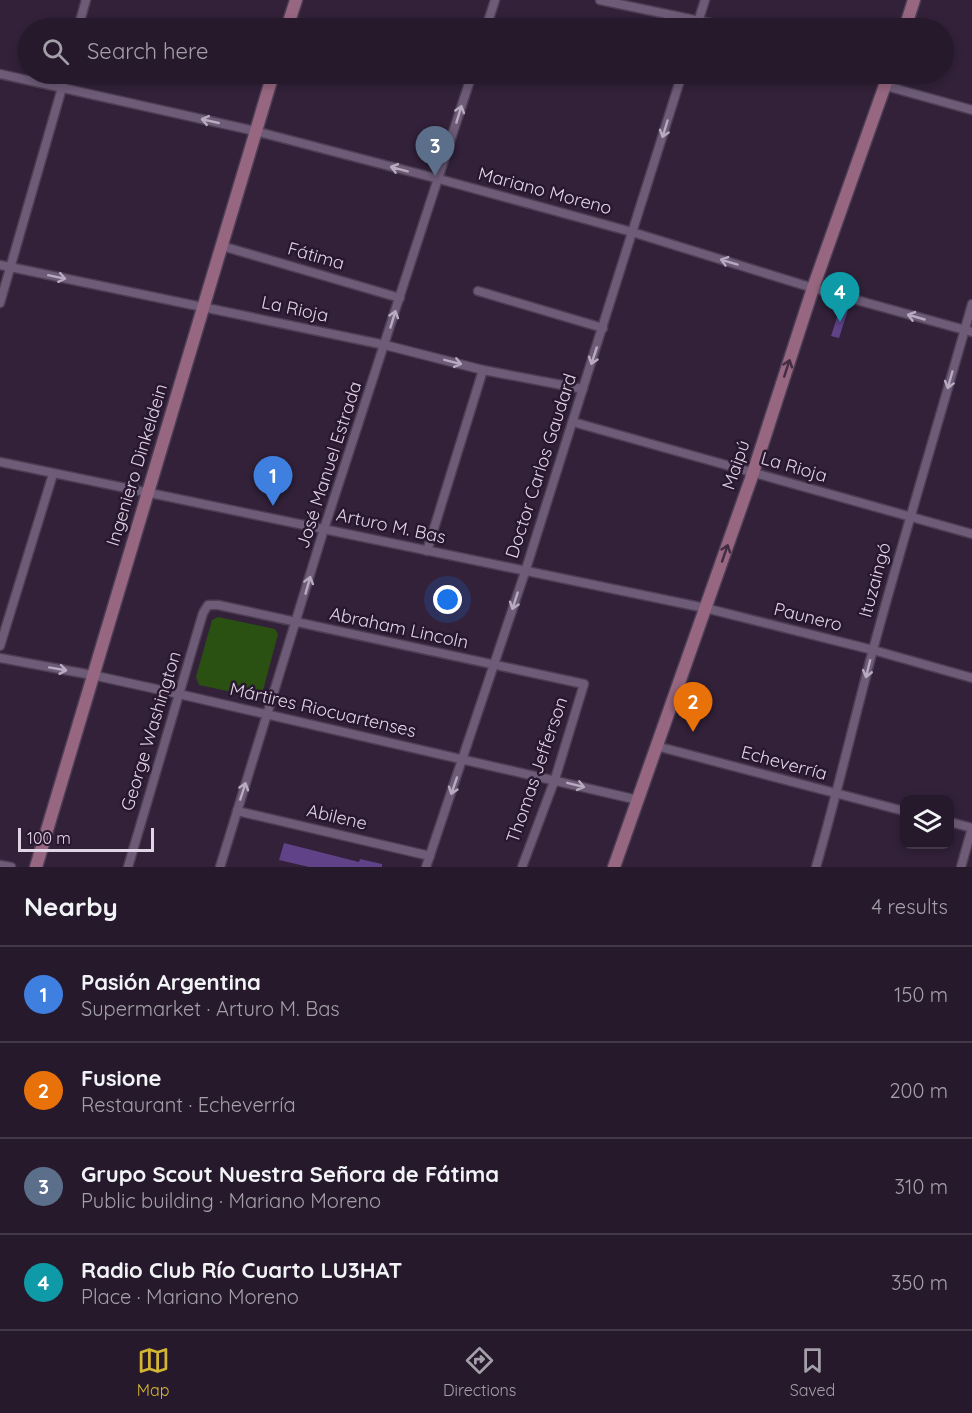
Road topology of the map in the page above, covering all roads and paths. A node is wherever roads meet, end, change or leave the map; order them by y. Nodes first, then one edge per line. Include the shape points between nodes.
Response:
1 (86, 0) edge
2 (296, 0) edge
3 (495, 0) edge
4 (600, 0) edge
5 (705, 0) edge
6 (914, 0) edge
7 (81, 18) edge
8 (290, 18) edge
9 (489, 18) edge
10 (670, 18) edge
11 (699, 18) edge
12 (908, 18) edge
13 (0, 74) edge
14 (18, 78) edge
15 (44, 84) edge
16 (63, 84) edge
17 (270, 84) edge
18 (469, 84) edge
19 (679, 84) edge
20 (886, 84) edge
21 (898, 84) edge
22 (62, 88) junction
23 (972, 110) edge
24 (255, 131) junction
25 (439, 179) junction
26 (632, 232) junction
27 (222, 246) junction
28 (0, 265) edge
29 (10, 267) junction
30 (813, 288) junction
31 (478, 291) dead end
32 (400, 298) junction
33 (0, 303) edge
34 (972, 304) edge
35 (204, 307) junction
36 (603, 328) junction
37 (968, 331) edge
38 (385, 345) junction
39 (483, 370) junction
40 (583, 389) junction
41 (573, 422) junction
42 (0, 462) edge
43 (753, 472) junction
44 (53, 474) junction
45 (147, 492) junction
46 (910, 516) junction
47 (324, 529) junction
48 (972, 534) edge
49 (427, 551) junction
50 (525, 572) junction
51 (208, 605) joint
52 (705, 608) junction
53 (297, 622) junction
54 (0, 646) edge
55 (873, 650) junction
56 (0, 658) edge
57 (494, 666) junction
58 (92, 675) junction
59 (972, 678) edge
60 (584, 684) joint
61 (179, 694) junction
62 (267, 714) junction
63 (656, 746) junction
64 (464, 759) junction
65 (555, 779) junction
66 (837, 794) junction
67 (638, 800) junction
68 (900, 810) edge
69 (237, 811) junction
70 (954, 823) edge
71 (972, 828) edge
72 (430, 856) junction
73 (0, 865) edge
74 (11, 867) edge
75 (36, 867) edge
76 (128, 867) edge
77 (220, 867) edge
78 (426, 867) edge
79 (522, 867) edge
80 (614, 867) edge
81 (816, 867) edge
82 (961, 867) edge

1 - 7 street
2 - 8 main road
3 - 9 street
4 - 10 street
5 - 11 street
6 - 12 main road
13 - 14 street, Mariano Moreno
15 - 22 street, Mariano Moreno
16 - 22 street
17 - 24 main road, Ingeniero Dinkeldein
25 -> 18 street, José Manuel Estrada
19 -> 26 street, Doctor Carlos Gaudard
20 - 30 main road, Maipú
21 - 23 street
24 -> 22 street, Mariano Moreno
22 - 29 street
25 -> 24 street, Mariano Moreno
24 - 27 main road, Ingeniero Dinkeldein
25 - 26 street, Mariano Moreno
25 - 32 street, José Manuel Estrada
30 -> 26 street, Mariano Moreno
26 - 36 street, Doctor Carlos Gaudard
27 - 32 street, Fátima
27 - 35 main road, Ingeniero Dinkeldein
28 - 29 street, La Rioja
29 - 33 street
29 -> 35 street, La Rioja
37 -> 30 street, Mariano Moreno
43 -> 30 main road, Maipú
31 - 36 street
38 -> 32 street, José Manuel Estrada
34 - 37 street, Ituzaingó
35 - 38 street, La Rioja
35 - 45 main road, Ingeniero Dinkeldein
36 -> 40 street, Doctor Carlos Gaudard
37 -> 46 street, Ituzaingó
38 -> 39 street, La Rioja
38 - 47 street, José Manuel Estrada
39 - 40 street, La Rioja
39 - 49 street
40 - 41 street, Doctor Carlos Gaudard
41 - 43 street, La Rioja
41 - 50 street, Doctor Carlos Gaudard
42 - 44 street, Arturo M. Bas
43 - 46 street, La Rioja
52 -> 43 main road, Maipú
44 - 45 street, Arturo M. Bas
44 - 54 street
45 - 47 street, Arturo M. Bas
45 - 58 main road, Ingeniero Dinkeldein
46 - 48 street, La Rioja
46 - 55 street, Ituzaingó
47 - 49 street, Arturo M. Bas
53 -> 47 street, José Manuel Estrada
49 - 50 street, Arturo M. Bas
50 - 52 street, Arturo M. Bas
50 -> 57 street, Doctor Carlos Gaudard
51 - 53 street, Abraham Lincoln
51 - 61 street, George Washington
52 - 55 street, Paunero
52 - 63 main road, Maipú
53 - 57 street, Abraham Lincoln
53 - 62 street, José Manuel Estrada
55 - 59 street, Paunero
55 -> 66 street, Ituzaingó
56 -> 58 street, Mártires Riocuartenses
57 - 60 street, Abraham Lincoln
57 - 64 street, Doctor Carlos Gaudard
58 - 61 street, Mártires Riocuartenses
58 - 75 main road, Ingeniero Dinkeldein
60 - 65 street, Thomas Jefferson
61 - 62 street, Mártires Riocuartenses
61 - 76 street, George Washington
62 - 64 street, Mártires Riocuartenses
69 -> 62 street, José Manuel Estrada
63 - 66 street, Echeverría
63 - 67 main road, Maipú
64 - 65 street, Mártires Riocuartenses
64 -> 72 street, Doctor Carlos Gaudard
65 -> 67 street, Mártires Riocuartenses
65 - 79 street, Thomas Jefferson
66 - 68 street, Echeverría
66 - 81 street, Ituzaingó
67 - 80 main road, Maipú
69 - 72 street, Abilene
69 - 77 street, José Manuel Estrada
70 - 71 street
71 - 82 street
72 - 78 street, Doctor Carlos Gaudard
73 - 74 street

